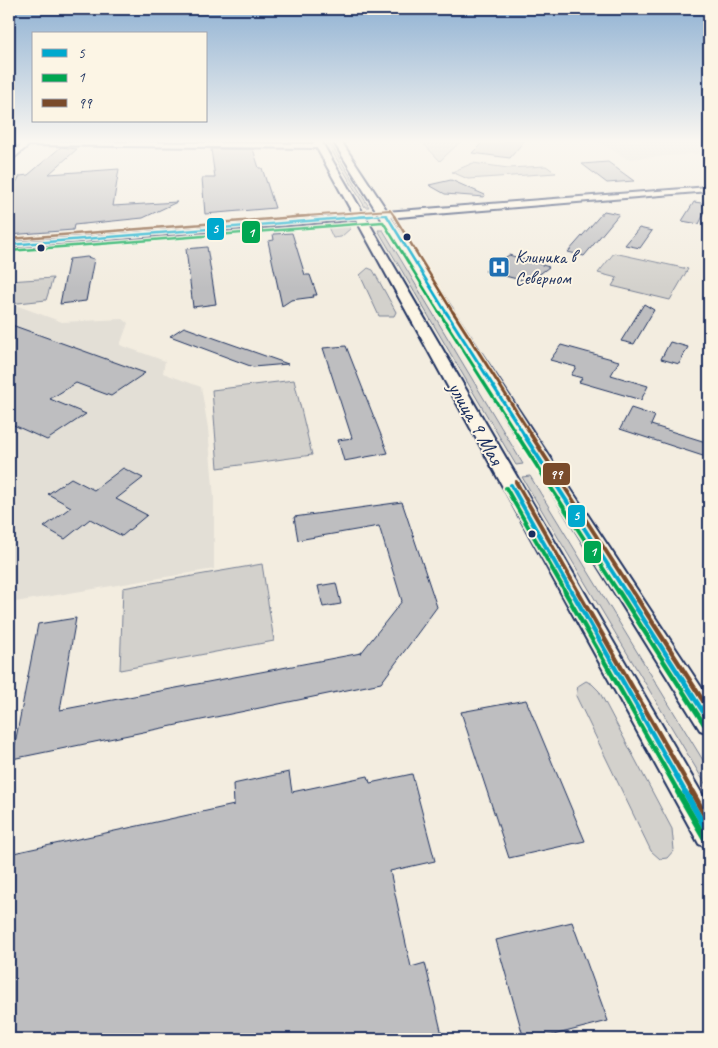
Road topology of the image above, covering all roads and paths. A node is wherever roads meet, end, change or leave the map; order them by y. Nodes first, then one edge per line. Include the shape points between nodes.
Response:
1 (344, 190) edge
2 (369, 190) edge
3 (698, 190) edge
4 (386, 215) junction
5 (360, 218) junction
6 (9, 245) edge
7 (709, 721) edge
8 (709, 834) edge

1 - 5 main road, улица 9 Мая
2 - 4 main road, улица 9 Мая
3 - 4 street
4 - 5 main road
4 - 7 main road, улица 9 Мая
5 - 6 street
5 - 8 main road, улица 9 Мая

